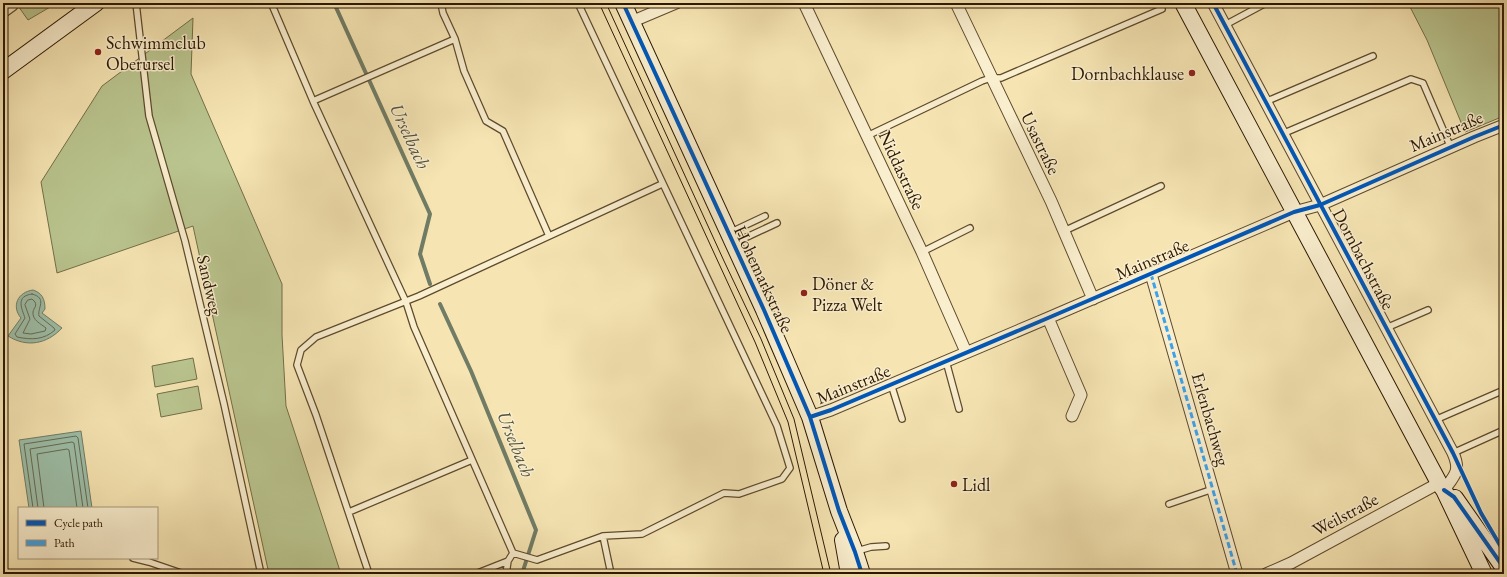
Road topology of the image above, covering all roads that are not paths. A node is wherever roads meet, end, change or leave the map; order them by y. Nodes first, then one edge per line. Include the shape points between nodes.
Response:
1 (96, 3) edge
2 (136, 3) edge
3 (441, 3) edge
4 (578, 3) edge
5 (623, 3) edge
6 (676, 3) edge
7 (804, 3) edge
8 (956, 3) edge
9 (1183, 3) edge
10 (1213, 3) edge
11 (1266, 3) edge
12 (272, 6) dead end
13 (14, 7) dead end
14 (1162, 9) dead end
15 (3, 15) edge
16 (631, 22) junction
17 (1225, 26) junction
18 (455, 39) junction
19 (1372, 56) dead end
20 (3, 71) edge
21 (992, 78) junction
22 (313, 101) junction
23 (1265, 102) junction
24 (1504, 125) edge
25 (1282, 134) junction
26 (867, 136) junction
27 (1451, 148) junction
28 (662, 184) junction
29 (1161, 186) dead end
30 (1320, 205) junction
31 (1294, 212) junction
32 (765, 216) dead end
33 (777, 223) dead end
34 (970, 228) dead end
35 (1064, 231) junction
36 (550, 236) junction
37 (730, 239) junction
38 (922, 252) junction
39 (1151, 274) junction
40 (1093, 299) junction
41 (406, 302) junction
42 (1428, 310) dead end
43 (1048, 318) junction
44 (1386, 328) junction
45 (966, 352) junction
46 (945, 361) junction
47 (891, 384) junction
48 (1504, 390) edge
49 (959, 409) dead end
50 (1072, 416) dead end
51 (810, 417) junction
52 (902, 420) dead end
53 (1435, 420) junction
54 (1504, 430) edge
55 (1453, 452) junction
56 (472, 460) junction
57 (1441, 487) junction
58 (1213, 490) junction
59 (1170, 504) dead end
60 (349, 512) junction
61 (603, 536) junction
62 (886, 546) dead end
63 (513, 553) junction
64 (850, 553) junction
65 (137, 559) edge
66 (508, 561) junction
67 (1503, 566) edge
68 (184, 574) edge
69 (261, 574) edge
70 (369, 574) edge
71 (475, 574) edge
72 (506, 574) edge
73 (612, 574) edge
74 (849, 574) edge
75 (862, 574) edge
76 (1237, 574) edge
77 (1266, 574) edge
78 (1484, 574) edge

1 - 20 street
2 - 69 lane, Sandweg via 149,116 185,241
3 - 18 lane
4 - 28 lane
5 - 16 street, Hohemarkstraße
6 - 16 street
7 - 26 street, Niddastraße
8 - 21 street, Usastraße
9 - 31 street
10 - 17 street, Dornbachstraße
11 - 17 lane
12 - 22 lane
13 - 15 lane
14 - 21 lane via 1001,78
16 - 37 street, Hohemarkstraße
17 - 23 street, Dornbachstraße
18 - 22 lane
18 - 36 lane via 464,71 486,121 503,131
19 - 23 lane
21 - 26 lane
21 - 35 street, Usastraße
22 - 41 lane
23 - 25 street, Dornbachstraße
24 - 27 street, Mainstraße
25 - 27 lane via 1411,79 1423,83
25 - 30 street, Dornbachstraße
26 - 38 street, Niddastraße
27 - 30 street, Mainstraße
28 - 36 lane
28 - 61 lane via 778,426 790,468 782,479 739,494 724,493 642,534
29 - 35 lane
30 - 31 street, Mainstraße
30 - 44 street, Dornbachstraße
31 - 39 street, Mainstraße
31 - 57 street
32 - 37 lane
33 - 37 lane
34 - 38 lane
35 - 40 street, Usastraße
36 - 41 lane
37 - 51 street, Hohemarkstraße
38 - 45 street, Niddastraße
39 - 40 street, Mainstraße
39 - 58 street, Erlenbachweg
40 - 43 street, Mainstraße
41 - 56 lane via 414,327
41 - 60 lane via 316,337 301,350 297,365
42 - 44 lane
43 - 45 street, Mainstraße
43 - 50 street via 1081,395
44 - 53 street, Dornbachstraße
45 - 46 street, Mainstraße
46 - 47 street, Mainstraße
46 - 49 lane
47 - 51 street, Mainstraße
47 - 52 lane
48 - 53 lane
51 - 64 street, Hohemarkstraße
53 - 55 street, Dornbachstraße
54 - 55 lane
55 - 57 street, Dornbachstraße via 1458,464 1453,478
56 - 60 lane
56 - 63 lane
57 - 67 street via 1454,497
57 - 77 street, Weilstraße
57 - 78 street
58 - 59 lane
58 - 76 street, Erlenbachweg
60 - 70 lane
61 - 63 lane via 537,560
61 - 73 lane
62 - 64 lane via 870,547
63 - 66 lane
64 - 74 street, Hohemarkstraße
64 - 75 street, Hohemarkstraße
65 - 68 lane
66 - 71 lane
66 - 72 lane

